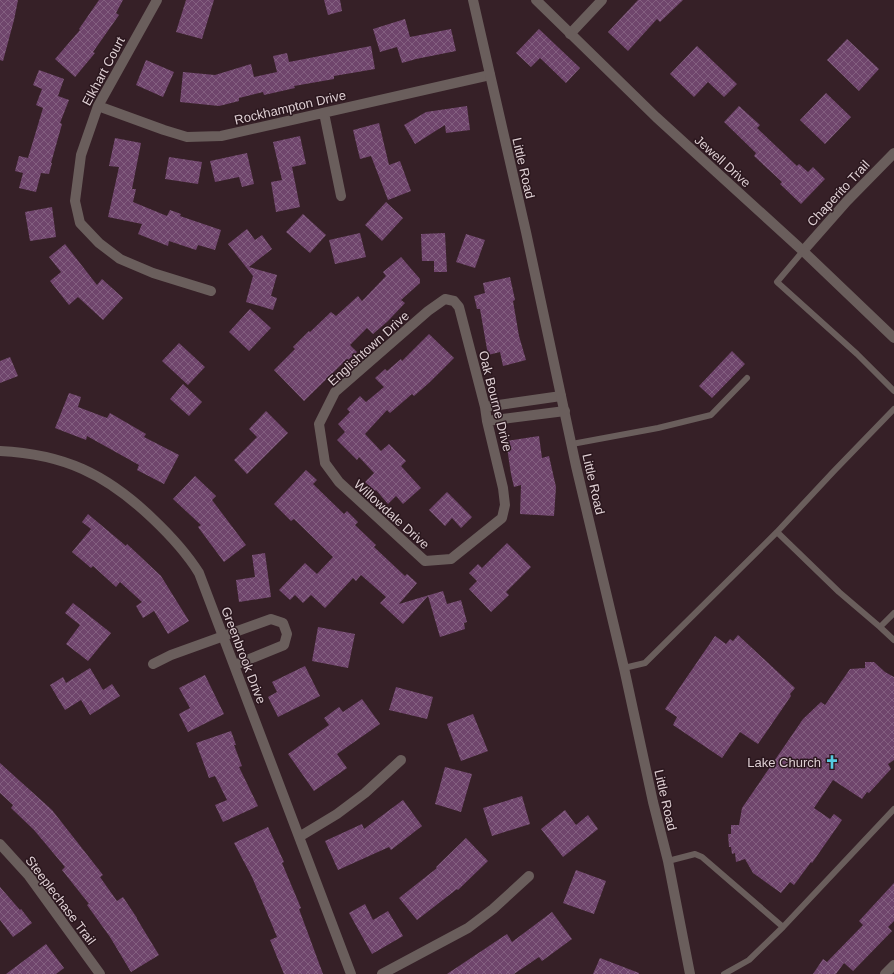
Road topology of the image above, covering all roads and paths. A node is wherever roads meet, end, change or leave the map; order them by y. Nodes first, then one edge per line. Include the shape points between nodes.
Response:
1 (157, 0) edge
2 (473, 0) edge
3 (536, 0) edge
4 (602, 0) edge
5 (570, 34) junction
6 (490, 75) junction
7 (98, 106) junction
8 (324, 114) junction
9 (894, 153) edge
10 (341, 196) dead end
11 (802, 251) junction
12 (211, 291) dead end
13 (445, 299) joint
14 (894, 338) edge
15 (747, 378) dead end
16 (894, 391) edge
17 (561, 396) junction
18 (485, 406) junction
19 (894, 409) edge
20 (565, 411) junction
21 (487, 421) junction
22 (319, 424) joint
23 (572, 444) junction
24 (0, 452) edge
25 (502, 518) joint
26 (777, 532) junction
27 (894, 613) edge
28 (880, 627) junction
29 (223, 636) junction
30 (894, 640) edge
31 (153, 664) dead end
32 (235, 665) junction
33 (624, 668) junction
34 (401, 760) dead end
35 (894, 809) edge
36 (298, 837) junction
37 (0, 844) edge
38 (668, 861) junction
39 (529, 876) dead end
40 (783, 927) junction
41 (894, 965) edge
42 (99, 974) edge
43 (351, 974) edge
44 (382, 974) edge
45 (690, 974) edge
46 (724, 974) edge
47 (885, 974) edge

1 - 7 street, Elkhart Court
2 - 6 street, Little Road
3 - 5 street, Jewell Drive
4 - 5 street
5 - 11 street, Jewell Drive
6 - 8 street, Rockhampton Drive
6 - 17 street, Little Road
7 - 8 street, Rockhampton Drive via 187,136 221,136
7 - 12 street, Elkhart Court via 81,155 75,201 80,223 99,243 120,259 153,273
8 - 10 street
9 - 11 street, Chaperito Trail
11 - 14 street, Jewell Drive
11 - 16 lane via 777,282
13 - 18 street, Oak Bourne Drive via 459,307
13 - 22 street, Englishtown Drive via 335,392
15 - 23 lane via 711,415
17 - 18 street
17 - 20 street, Little Road
18 - 21 street, Oak Bourne Drive
19 - 26 lane
20 - 21 street
20 - 23 street, Little Road
21 - 25 street, Oak Bourne Drive via 504,488 506,505
22 - 25 street, Willowdale Drive via 325,462 338,482 425,561 452,559
23 - 33 street, Little Road
24 - 29 street, Greenbrook Drive via 23,452 82,468 134,501 189,557 199,573
26 - 28 lane via 839,592
26 - 33 lane via 645,663
27 - 28 lane
28 - 30 lane
29 - 31 street
29 - 32 street, Greenbrook Drive
29 - 32 street via 272,619 283,623 287,634 284,646
32 - 36 street, Greenbrook Drive
33 - 38 street, Little Road
34 - 36 street via 365,794
35 - 40 lane
36 - 43 street, Greenbrook Drive
37 - 42 street, Steeplechase Trail via 29,876
38 - 40 lane via 695,854 702,857
38 - 45 street, Little Road
39 - 44 street via 468,928
40 - 46 lane via 749,960
41 - 47 street

